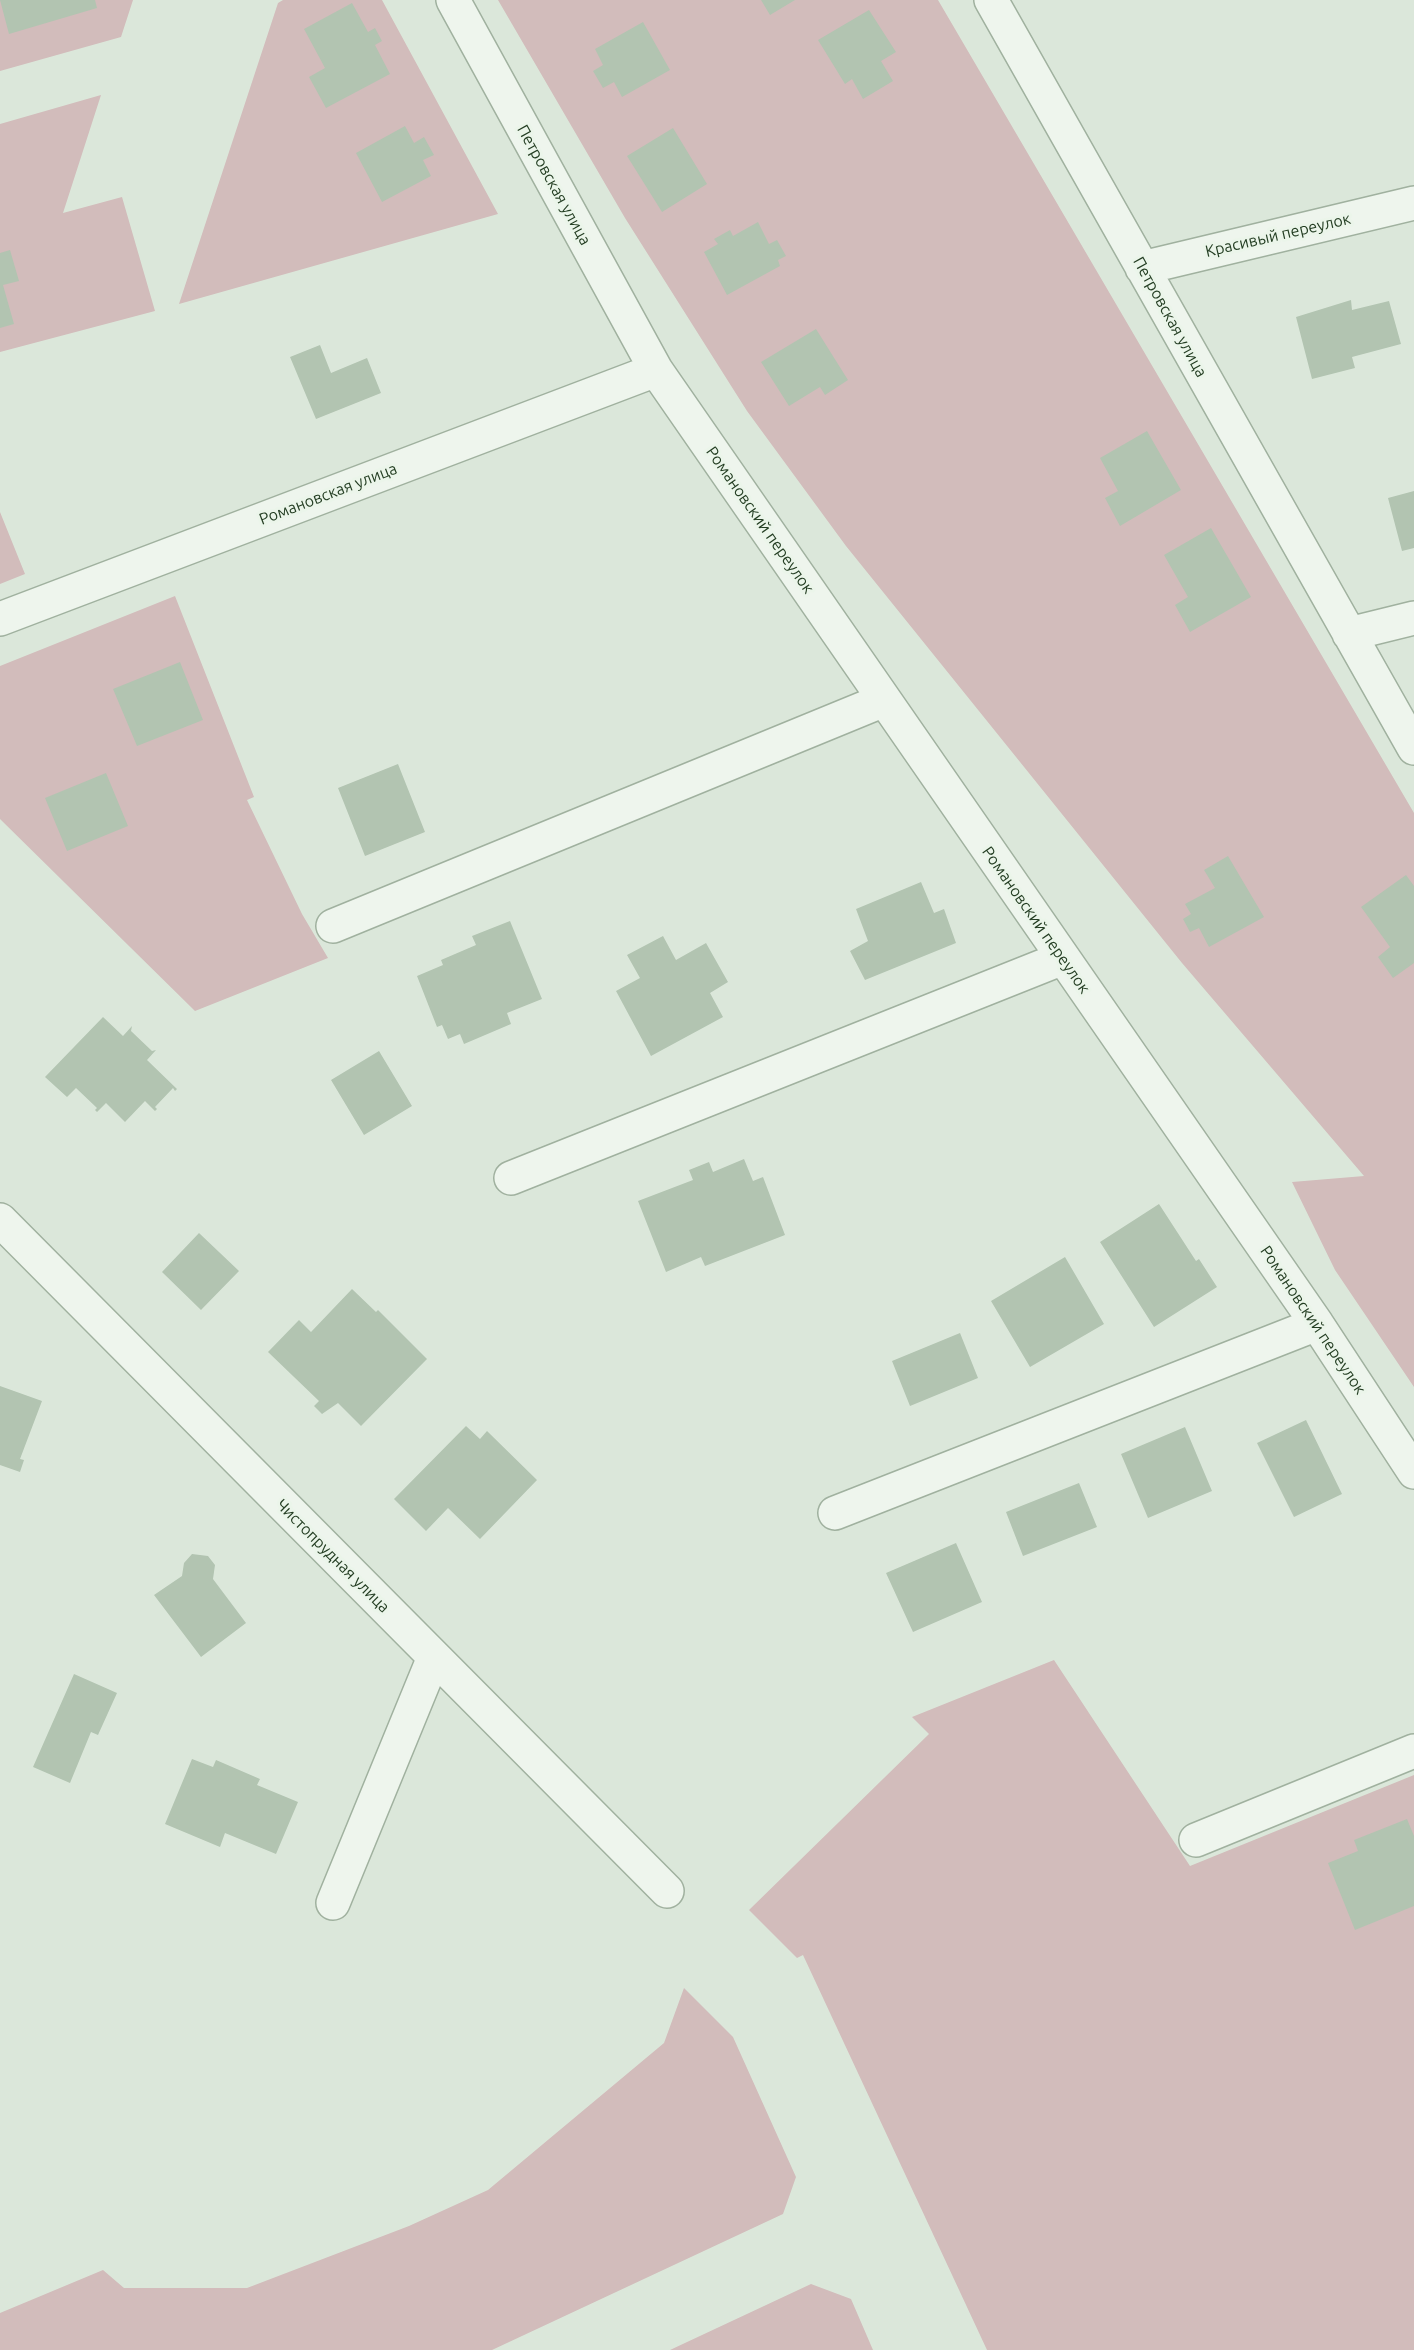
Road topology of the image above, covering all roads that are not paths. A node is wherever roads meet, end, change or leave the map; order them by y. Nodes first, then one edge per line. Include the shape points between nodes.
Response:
1 (453, 0) edge
2 (991, 0) edge
3 (1414, 203) edge
4 (1142, 268) junction
5 (656, 370) junction
6 (1414, 618) edge
7 (0, 619) edge
8 (1349, 634) junction
9 (884, 700) junction
10 (1414, 748) edge
11 (333, 926) dead end
12 (1063, 958) junction
13 (511, 1178) dead end
14 (0, 1220) edge
15 (1317, 1324) junction
16 (1414, 1472) edge
17 (835, 1513) dead end
18 (434, 1657) junction
19 (1414, 1751) edge
20 (1196, 1840) dead end
21 (667, 1891) dead end
22 (333, 1903) dead end

1 - 5 street, Петровская улица
2 - 4 street, Петровская улица
3 - 4 street, Красивый переулок
4 - 8 street, Петровская улица
5 - 7 street, Романовская улица
5 - 9 street, Романовский переулок
6 - 8 street
8 - 10 street, Петровская улица
9 - 11 street
9 - 12 street, Романовский переулок
12 - 13 street
12 - 15 street, Романовский переулок
14 - 18 street, Чистопрудная улица
15 - 16 street, Романовский переулок
15 - 17 street
18 - 21 street, Чистопрудная улица
18 - 22 street
19 - 20 street

